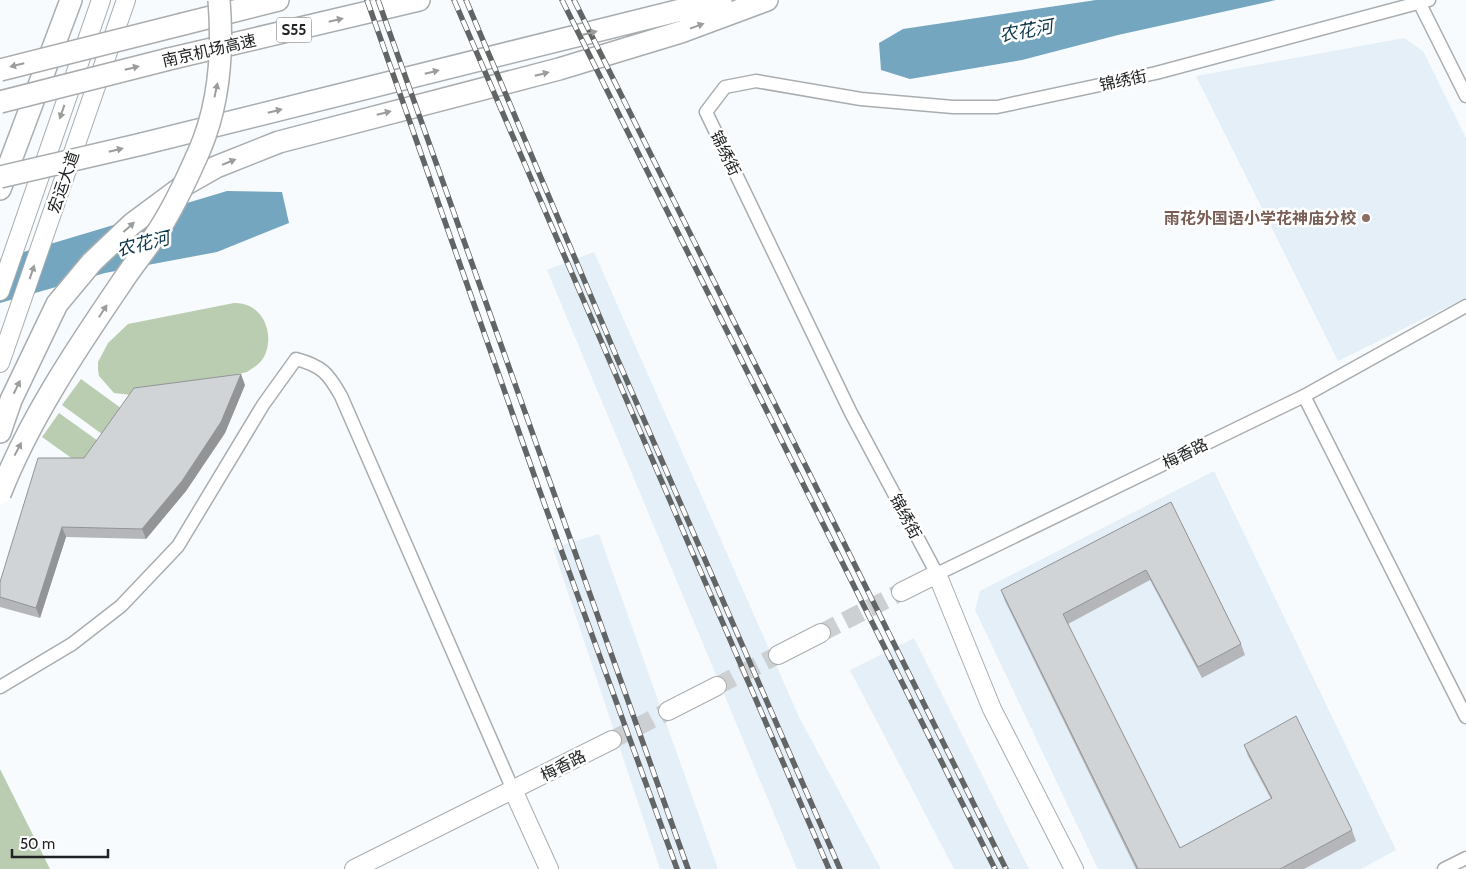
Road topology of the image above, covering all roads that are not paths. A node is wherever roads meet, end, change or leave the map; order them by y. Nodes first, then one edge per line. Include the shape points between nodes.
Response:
1 (71, 0) edge
2 (101, 0) edge
3 (126, 0) edge
4 (219, 0) edge
5 (278, 0) edge
6 (419, 0) edge
7 (721, 0) edge
8 (766, 0) edge
9 (1424, 1) edge
10 (0, 70) edge
11 (1466, 96) edge
12 (0, 102) edge
13 (0, 177) edge
14 (0, 189) edge
15 (0, 291) edge
16 (1466, 306) edge
17 (0, 363) edge
18 (1304, 396) junction
19 (0, 432) edge
20 (0, 494) edge
21 (937, 574) junction
22 (901, 592) tunnel mouth
23 (821, 633) tunnel mouth
24 (778, 655) tunnel mouth
25 (716, 686) tunnel mouth
26 (0, 687) edge
27 (668, 711) tunnel mouth
28 (1466, 717) edge
29 (612, 740) tunnel mouth
30 (513, 790) junction
31 (1466, 858) edge
32 (354, 869) edge
33 (549, 869) edge
34 (1074, 869) edge
35 (1444, 869) edge

1 - 14 highway
2 -> 15 street, 宏运大道
17 -> 3 street, 宏运大道
20 -> 4 highway, bridge via 20,445 104,309 165,220 201,147 218,86 222,32
5 -> 10 highway, 南京机场高速 / S55, bridge
12 -> 6 highway, 南京机场高速 / S55, bridge
13 -> 7 highway, bridge
19 -> 8 highway via 11,400 58,304 92,262 132,224 186,184 216,167 279,142 559,70 681,32
9 - 11 street
9 - 21 street, 锦绣街 via 1156,73 997,107 953,107 861,99 756,81 725,87 706,112 851,413
16 - 18 street, 梅香路
18 - 21 street, 梅香路
18 - 28 street
21 - 22 street, 梅香路
21 - 34 street, 锦绣街 via 992,709
23 - 24 street
25 - 27 street
26 - 30 street via 72,644 121,606 178,546 263,405 296,359 315,364 330,376 342,396
29 - 30 street, 梅香路
30 - 32 street, 梅香路
30 - 33 street
31 - 35 street

